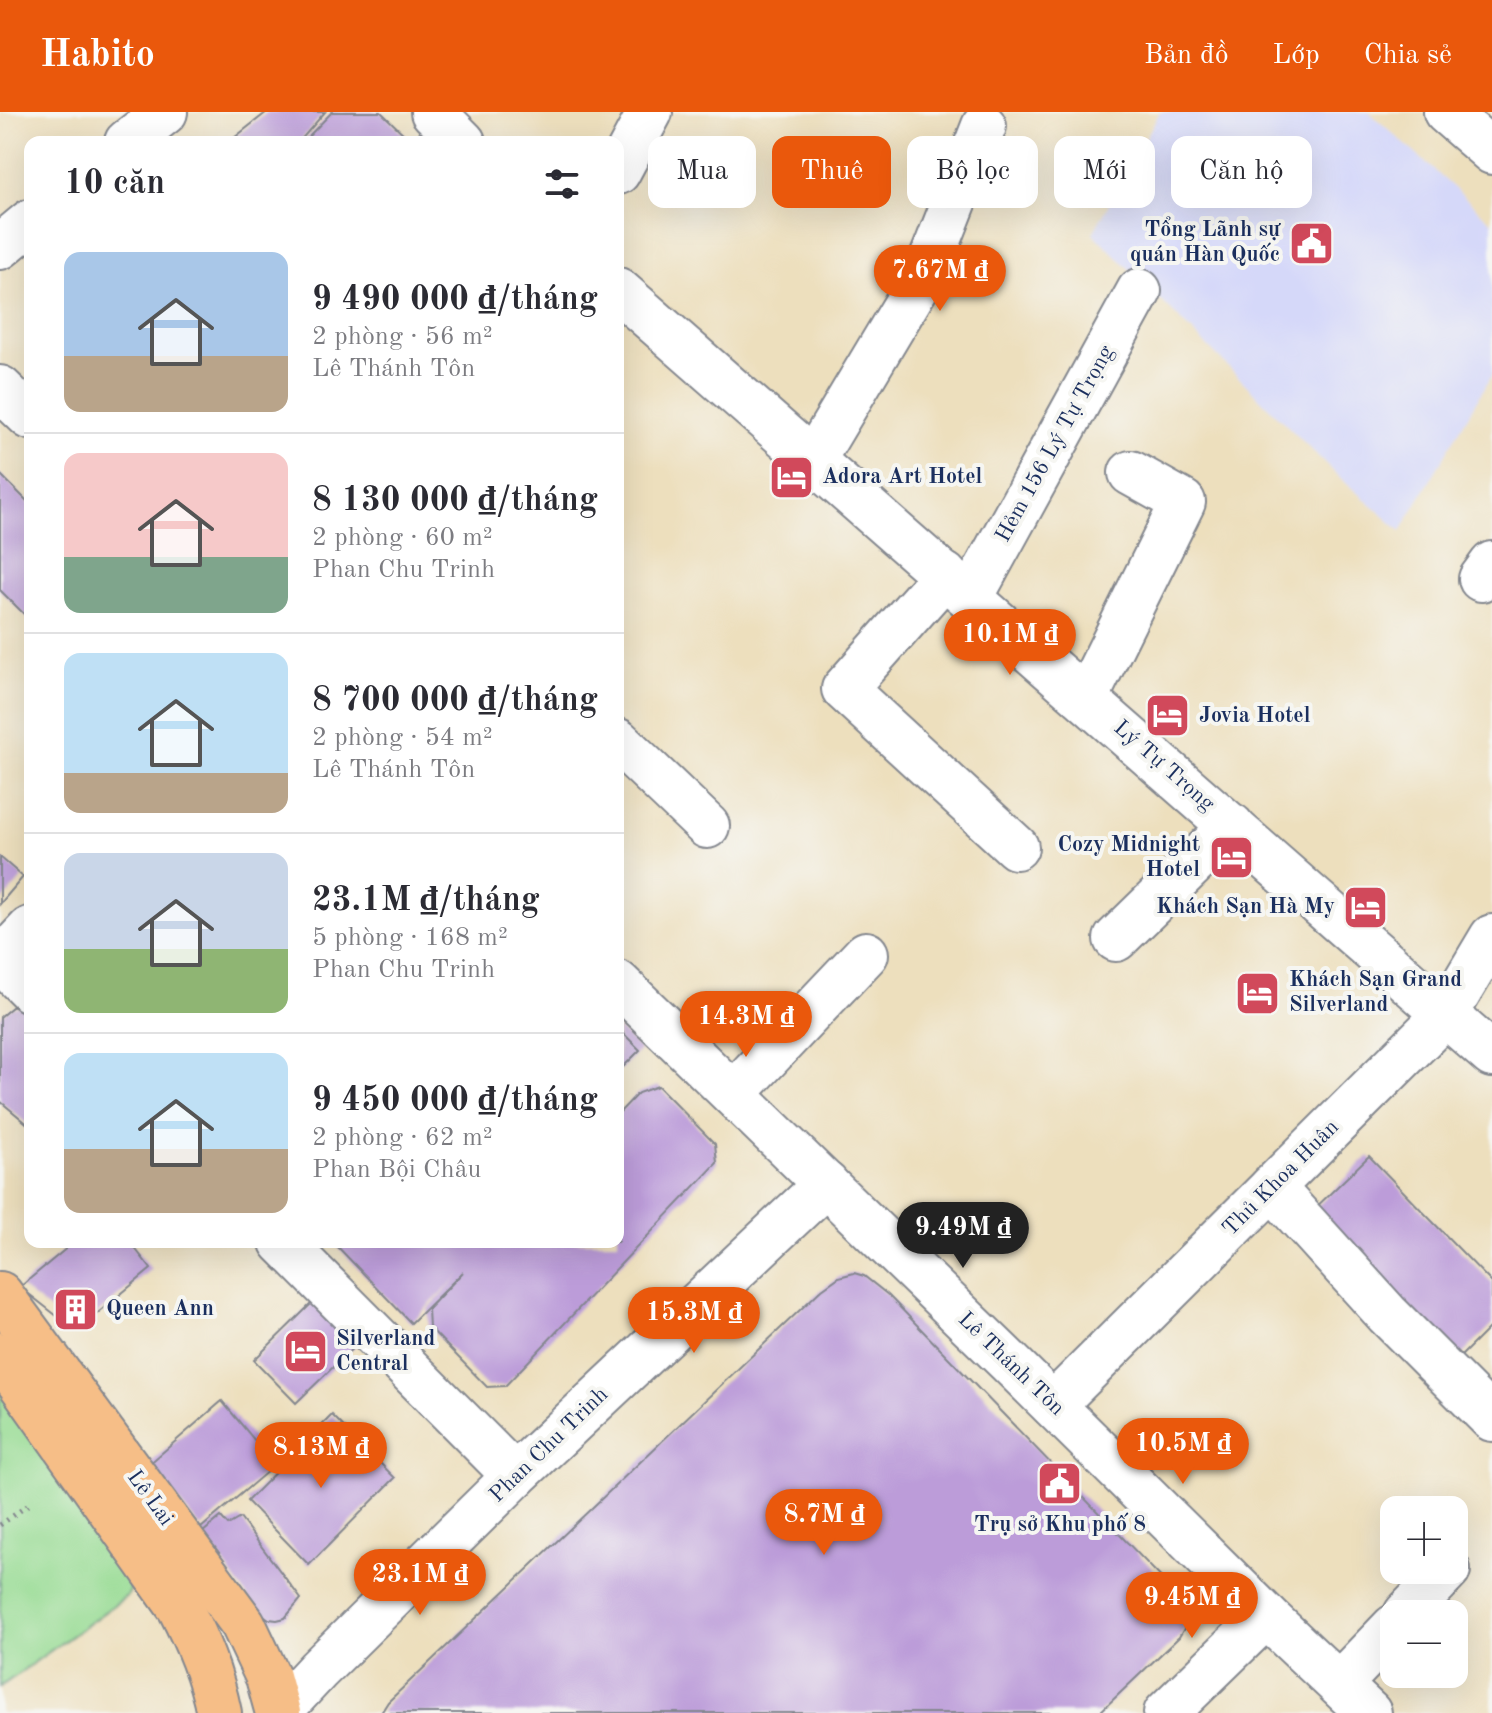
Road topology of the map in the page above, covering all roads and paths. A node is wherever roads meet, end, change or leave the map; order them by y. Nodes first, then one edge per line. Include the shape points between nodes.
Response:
1 (165, 112) edge
2 (433, 112) edge
3 (650, 112) edge
4 (1446, 112) edge
5 (984, 126) dead end
6 (135, 136) edge
7 (457, 136) edge
8 (1492, 152) edge
9 (624, 161) edge
10 (24, 227) edge
11 (0, 247) edge
12 (1139, 291) dead end
13 (624, 295) edge
14 (0, 388) edge
15 (24, 411) edge
16 (813, 460) junction
17 (1131, 473) dead end
18 (958, 586) junction
19 (1086, 698) junction
20 (624, 747) edge
21 (707, 826) dead end
22 (1232, 826) junction
23 (1016, 847) dead end
24 (24, 935) edge
25 (1492, 937) edge
26 (1116, 939) dead end
27 (866, 954) dead end
28 (0, 961) edge
29 (24, 984) edge
30 (624, 989) edge
31 (1446, 1014) junction
32 (1492, 1055) edge
33 (733, 1094) junction
34 (826, 1184) junction
35 (1272, 1187) junction
36 (288, 1248) edge
37 (0, 1294) edge
38 (0, 1355) edge
39 (1053, 1405) junction
40 (1492, 1419) edge
41 (515, 1476) junction
42 (28, 1505) dead end
43 (0, 1525) edge
44 (1434, 1584) edge
45 (1419, 1600) edge
46 (1266, 1616) junction
47 (1380, 1652) edge
48 (1354, 1699) edge
49 (219, 1713) edge
50 (278, 1713) edge
51 (1166, 1713) edge

1 - 6 street
2 - 7 street
3 - 9 street
4 - 8 street
5 - 16 street via 929,266
10 - 11 street
12 - 18 street, Hẻm 156 Lý Tự Trọng
13 - 16 street, Lý Tự Trọng
14 - 15 street
16 - 18 street, Lý Tự Trọng
17 - 19 street via 1183,502
18 - 19 street, Lý Tự Trọng
18 - 23 street, Hẻm 156 Lý Tự Trọng via 844,689
19 - 22 street, Lý Tự Trọng
20 - 21 street
22 - 26 street
22 - 31 street, Lý Tự Trọng
24 - 28 street
25 - 31 street, Thủ Khoa Huân
27 - 33 street
28 - 29 street
30 - 33 street, Lê Thánh Tôn
31 - 32 street, Lý Tự Trọng
31 - 35 street, Thủ Khoa Huân
33 - 34 street, Lê Thánh Tôn
34 - 39 street, Lê Thánh Tôn
34 - 41 street, Phan Chu Trinh
35 - 39 street, Thủ Khoa Huân
35 - 40 street
36 - 41 street
37 - 50 main road, Lê Lai via 243,1624
38 - 49 main road, Lê Lai via 180,1608 199,1645
39 - 46 street, Lê Thánh Tôn
41 - 50 street, Phan Chu Trinh
42 - 43 path
44 - 45 street
46 - 48 street, Lê Thánh Tôn
46 - 51 street
47 - 48 street

